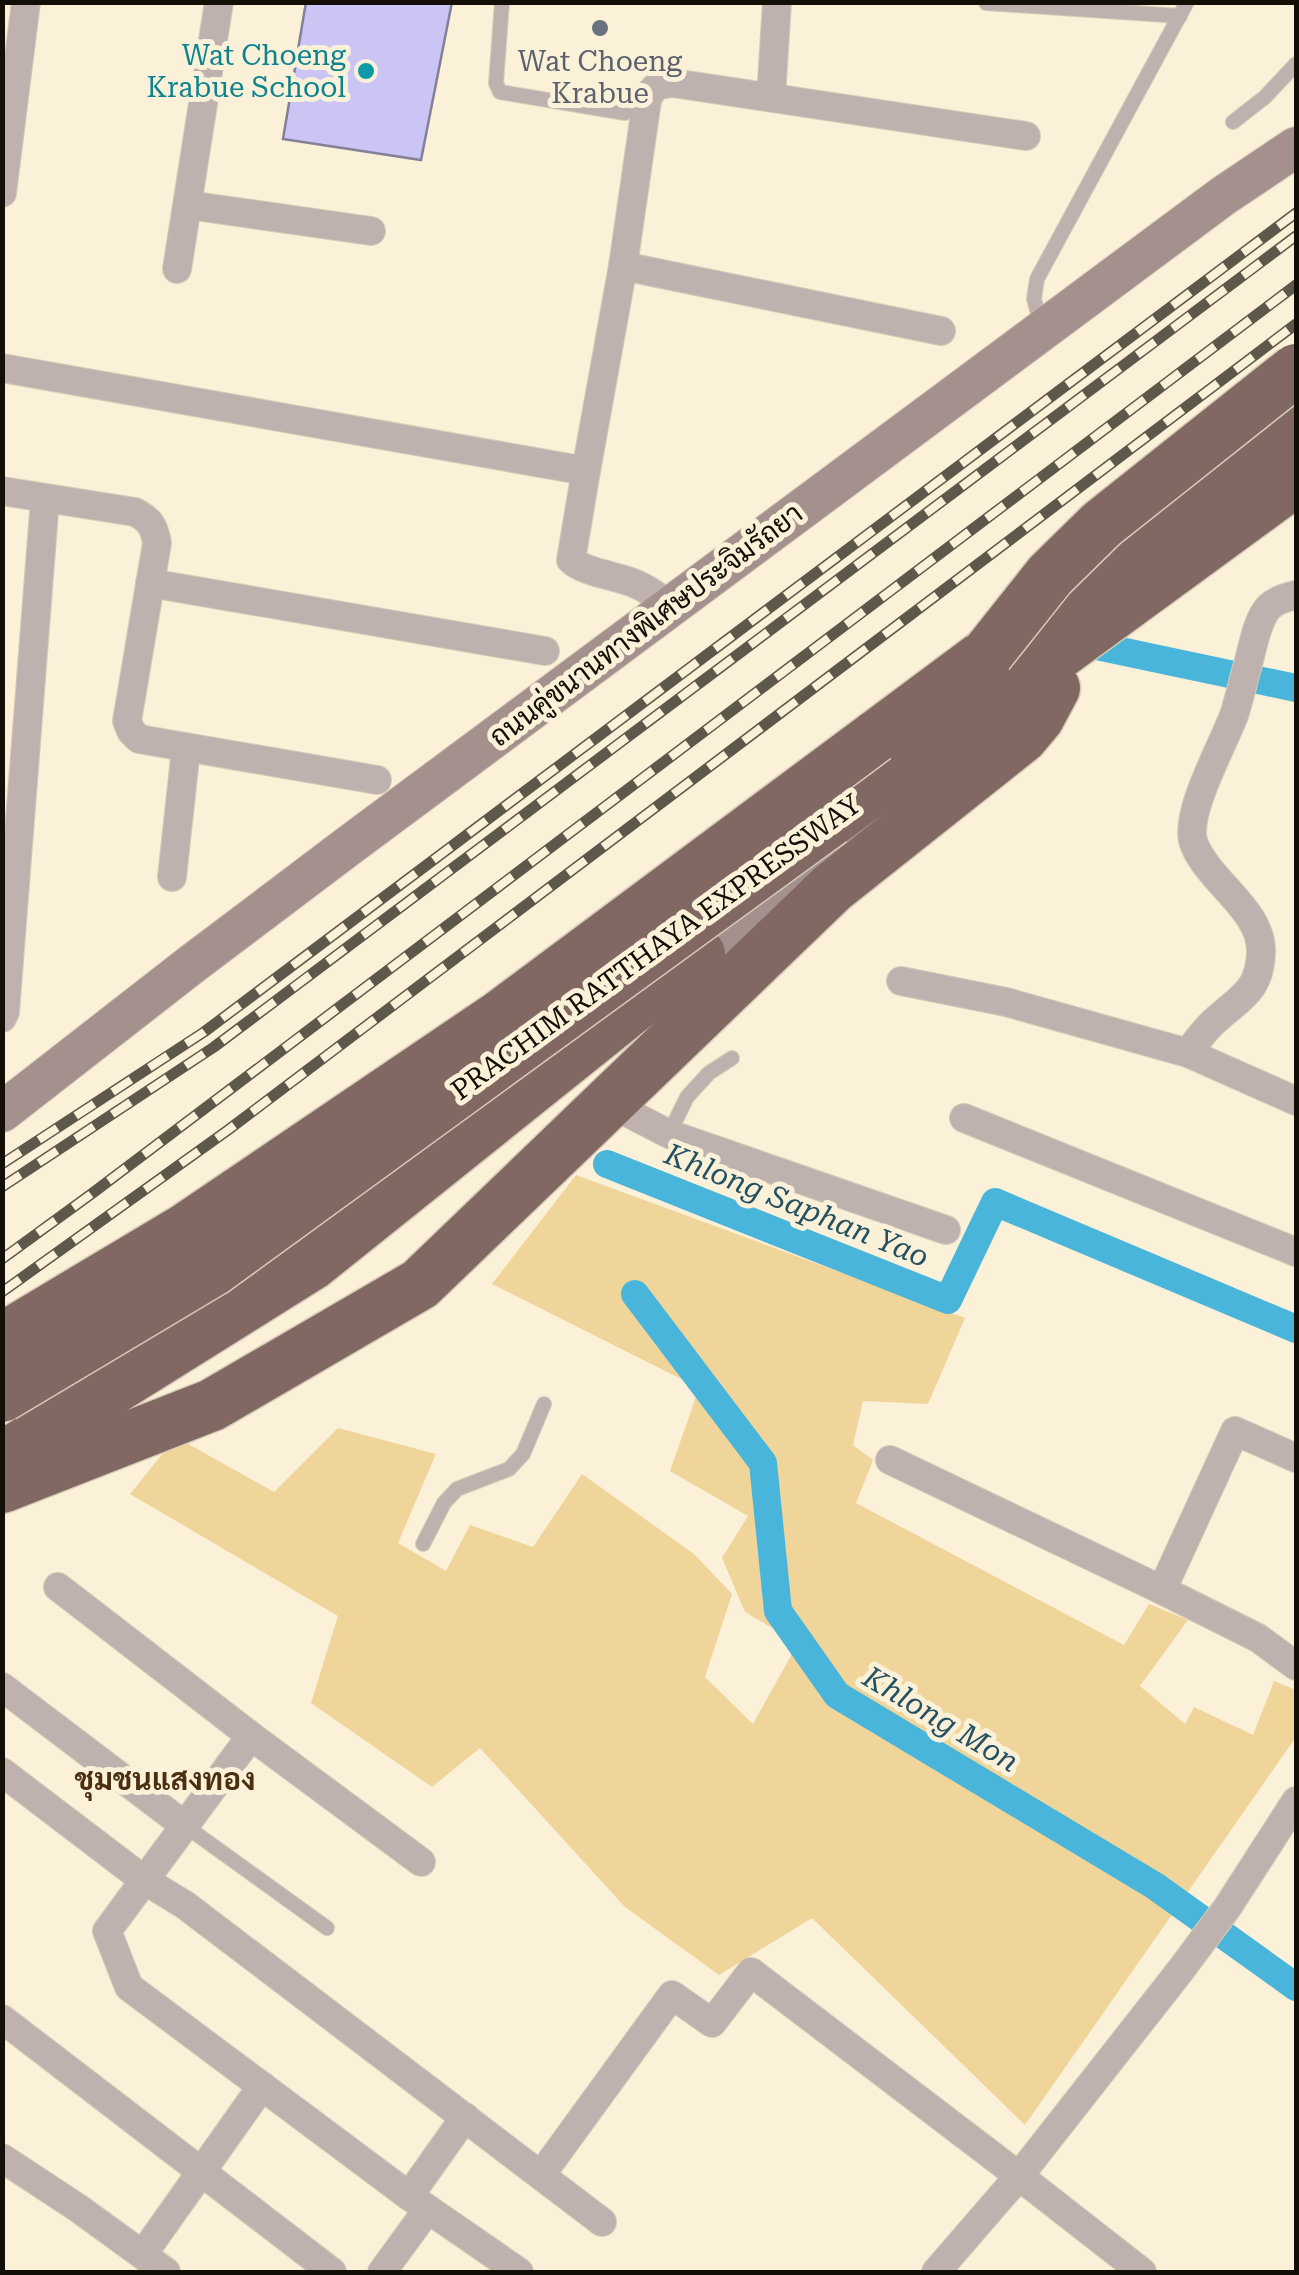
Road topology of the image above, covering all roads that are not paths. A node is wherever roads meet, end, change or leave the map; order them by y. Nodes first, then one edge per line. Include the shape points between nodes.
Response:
1 (26, 2) edge
2 (219, 2) edge
3 (502, 2) edge
4 (777, 2) edge
5 (986, 3) edge
6 (1183, 9) edge
7 (1296, 64) edge
8 (10, 66) edge
9 (771, 97) junction
10 (625, 113) dead end
11 (1233, 122) dead end
12 (1026, 136) dead end
13 (1296, 147) edge
14 (2, 193) edge
15 (188, 206) junction
16 (371, 230) dead end
17 (623, 266) junction
18 (177, 268) dead end
19 (941, 331) dead end
20 (1042, 331) junction
21 (2, 368) edge
22 (1296, 370) edge
23 (1296, 398) edge
24 (1296, 424) edge
25 (586, 471) junction
26 (1296, 480) edge
27 (2, 491) edge
28 (45, 498) junction
29 (1296, 507) edge
30 (150, 583) junction
31 (1296, 594) edge
32 (672, 607) junction
33 (545, 650) dead end
34 (988, 653) junction
35 (1068, 678) junction
36 (186, 749) junction
37 (377, 780) dead end
38 (172, 877) dead end
39 (676, 948) junction
40 (901, 981) dead end
41 (2, 1018) edge
42 (1188, 1053) junction
43 (732, 1058) dead end
44 (1296, 1100) edge
45 (609, 1103) junction
46 (2, 1112) edge
47 (964, 1118) dead end
48 (668, 1134) junction
49 (946, 1230) dead end
50 (1296, 1252) edge
51 (2, 1339) edge
52 (2, 1396) edge
53 (544, 1404) dead end
54 (2, 1410) edge
55 (2, 1458) edge
56 (1296, 1458) edge
57 (890, 1460) dead end
58 (2, 1487) edge
59 (423, 1544) dead end
60 (58, 1587) dead end
61 (1162, 1590) junction
62 (1296, 1666) edge
63 (2, 1687) edge
64 (251, 1736) junction
65 (2, 1772) edge
66 (1296, 1801) edge
67 (184, 1825) junction
68 (421, 1862) dead end
69 (144, 1880) junction
70 (327, 1928) dead end
71 (2, 2018) edge
72 (262, 2086) junction
73 (466, 2118) junction
74 (2, 2158) edge
75 (201, 2173) junction
76 (541, 2175) junction
77 (1019, 2176) junction
78 (418, 2203) junction
79 (602, 2222) dead end
80 (142, 2254) junction
81 (166, 2272) edge
82 (332, 2272) edge
83 (382, 2272) edge
84 (518, 2272) edge
85 (936, 2272) edge
86 (1142, 2272) edge

1 - 8 street
2 - 15 street
3 - 10 lane via 500,92
4 - 9 street
5 - 6 lane
6 - 20 lane via 1037,279
7 - 11 lane
8 - 14 street
9 - 12 street
9 - 17 street via 674,83 651,90
13 - 20 main road, ถนนคู่ขนานทางพิเศษประจิมรัถยา
15 - 16 street
15 - 18 street
17 - 19 street
17 - 25 street
20 - 32 main road, ถนนคู่ขนานทางพิเศษประจิมรัถยา
21 - 25 street
22 - 34 highway, bridge via 1102,524 1050,575
23 - 39 main road via 641,887 634,916
24 - 34 highway, PRACHIM RATTHAYA EXPRESSWAY, bridge
25 - 32 street via 571,560 644,586
26 - 52 highway, PRACHIM RATTHAYA EXPRESSWAY, bridge via 213,1270
27 - 28 street
28 - 30 street via 147,518 157,543
28 - 41 street
29 - 35 main road
30 - 33 street
30 - 36 street via 127,721 139,739
31 - 42 street via 1268,607 1257,629 1233,716 1193,818 1193,841 1206,864 1253,919 1260,936 1258,975 1250,992
32 - 46 main road, ถนนคู่ขนานทางพิเศษประจิมรัถยา
34 - 51 highway, PRACHIM RATTHAYA EXPRESSWAY, bridge via 498,1017 186,1229
35 - 39 main road
35 - 45 highway via 1022,738 832,888
36 - 37 street
36 - 38 street
39 - 54 main road via 612,940 499,990 184,1213 158,1247 128,1323 98,1350
39 - 55 highway via 312,1264
40 - 42 street via 1006,1002
42 - 44 street
43 - 48 lane via 687,1097
45 - 48 street
45 - 58 highway via 420,1284 212,1405
47 - 50 street
48 - 49 street
53 - 59 lane via 523,1454 509,1469 457,1489
56 - 61 street via 1236,1430
57 - 61 street
60 - 64 street
61 - 62 street via 1258,1638
63 - 67 street
64 - 67 street
64 - 68 street
65 - 69 street
66 - 77 street via 1227,1908
67 - 69 street
67 - 70 lane
69 - 72 street via 107,1930 129,1987
69 - 73 street
71 - 75 street
72 - 75 street
72 - 78 street
73 - 76 street
73 - 78 street
74 - 80 street
75 - 80 street
75 - 82 street
76 - 77 street via 672,1994 712,2023 750,1972
76 - 79 street
77 - 85 street
77 - 86 street
78 - 83 street
78 - 84 street
80 - 81 street

